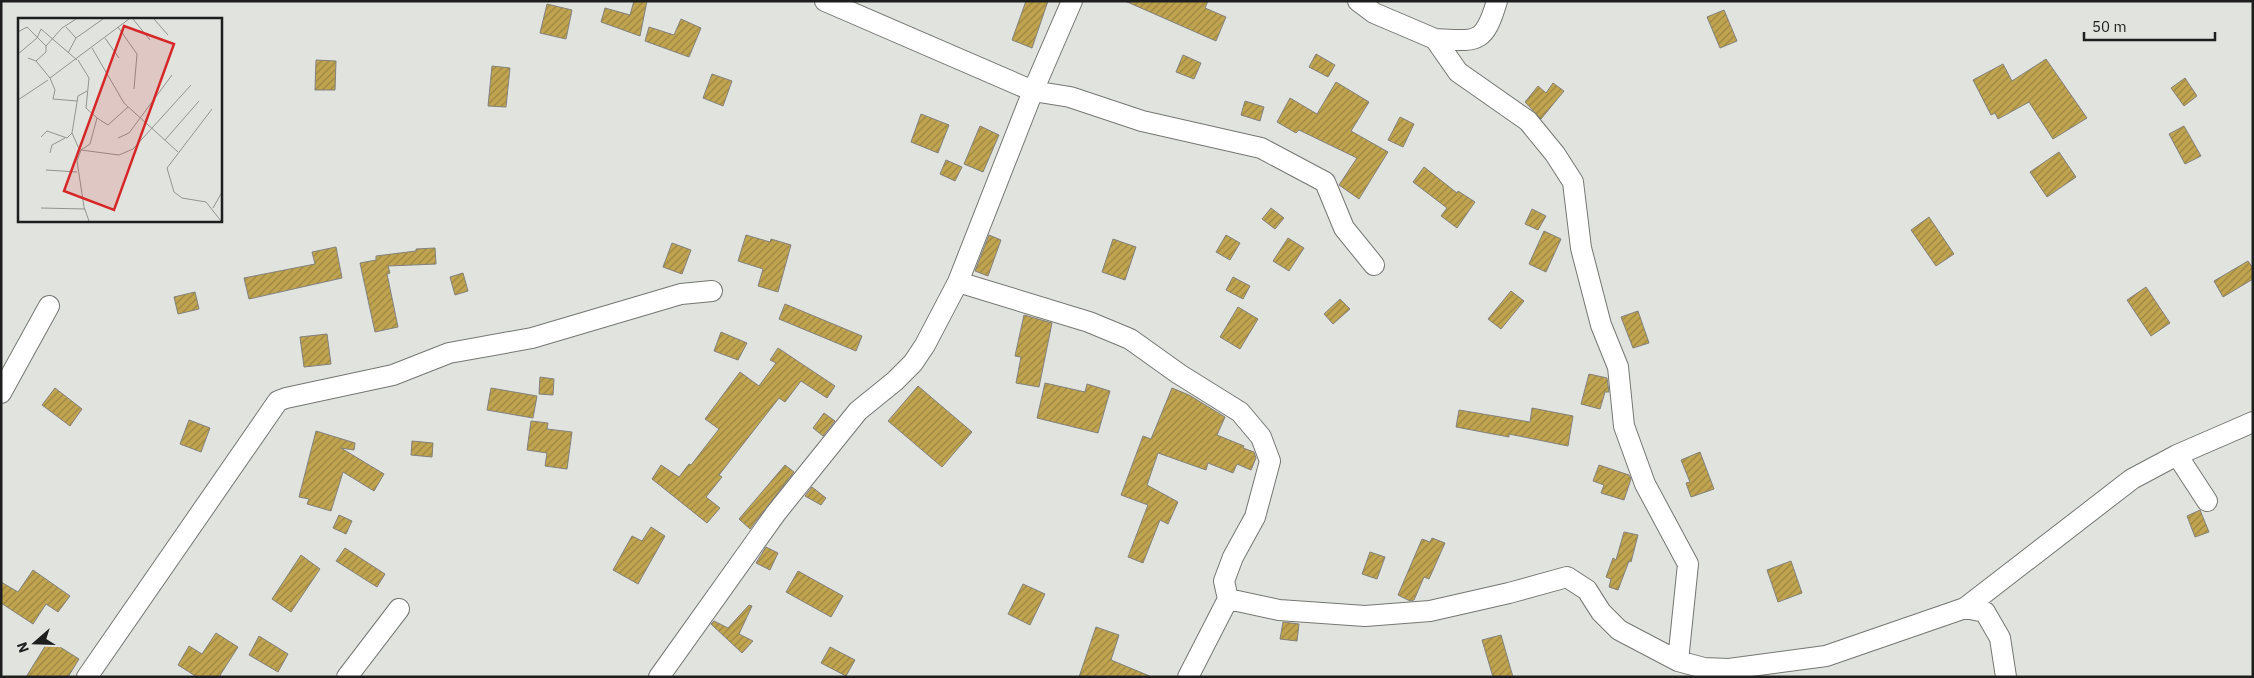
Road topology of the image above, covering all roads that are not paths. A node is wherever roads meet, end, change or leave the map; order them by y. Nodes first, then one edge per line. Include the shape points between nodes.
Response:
1 (825, 1) edge
2 (1072, 1) edge
3 (1358, 1) edge
4 (1497, 1) edge
5 (1435, 39) junction
6 (1033, 91) junction
7 (1374, 265) dead end
8 (958, 282) junction
9 (712, 291) dead end
10 (48, 306) dead end
11 (1, 393) edge
12 (2253, 422) edge
13 (2177, 455) junction
14 (2206, 500) dead end
15 (1228, 599) junction
16 (1965, 608) junction
17 (399, 609) dead end
18 (1678, 661) junction
19 (1700, 673) edge
20 (87, 677) edge
21 (347, 677) edge
22 (659, 677) edge
23 (1188, 677) edge
24 (2006, 677) edge

1 - 6 street
2 - 6 street
3 - 5 street via 1374,13
4 - 5 street via 1488,28 1480,36 1464,40
5 - 18 street via 1458,72 1528,121 1573,182 1581,248 1601,325 1618,367 1624,426 1645,484 1688,564
6 - 7 street via 1070,97 1142,121 1261,148 1325,182 1344,228
6 - 8 street
8 - 15 street via 1089,322 1130,339 1178,374 1240,412 1261,437 1270,461 1255,517 1224,581
8 - 22 street via 913,363 858,411 776,512
9 - 20 street via 681,294 532,338 450,353 393,376 278,401
10 - 11 street
12 - 13 street
13 - 14 street
13 - 16 street via 2132,479
15 - 18 street via 1279,610 1364,616 1430,611 1567,577 1587,590 1601,612 1619,630
15 - 23 street
16 - 19 street via 1826,656
16 - 24 street via 1985,612 2000,638
17 - 21 street
18 - 19 street

